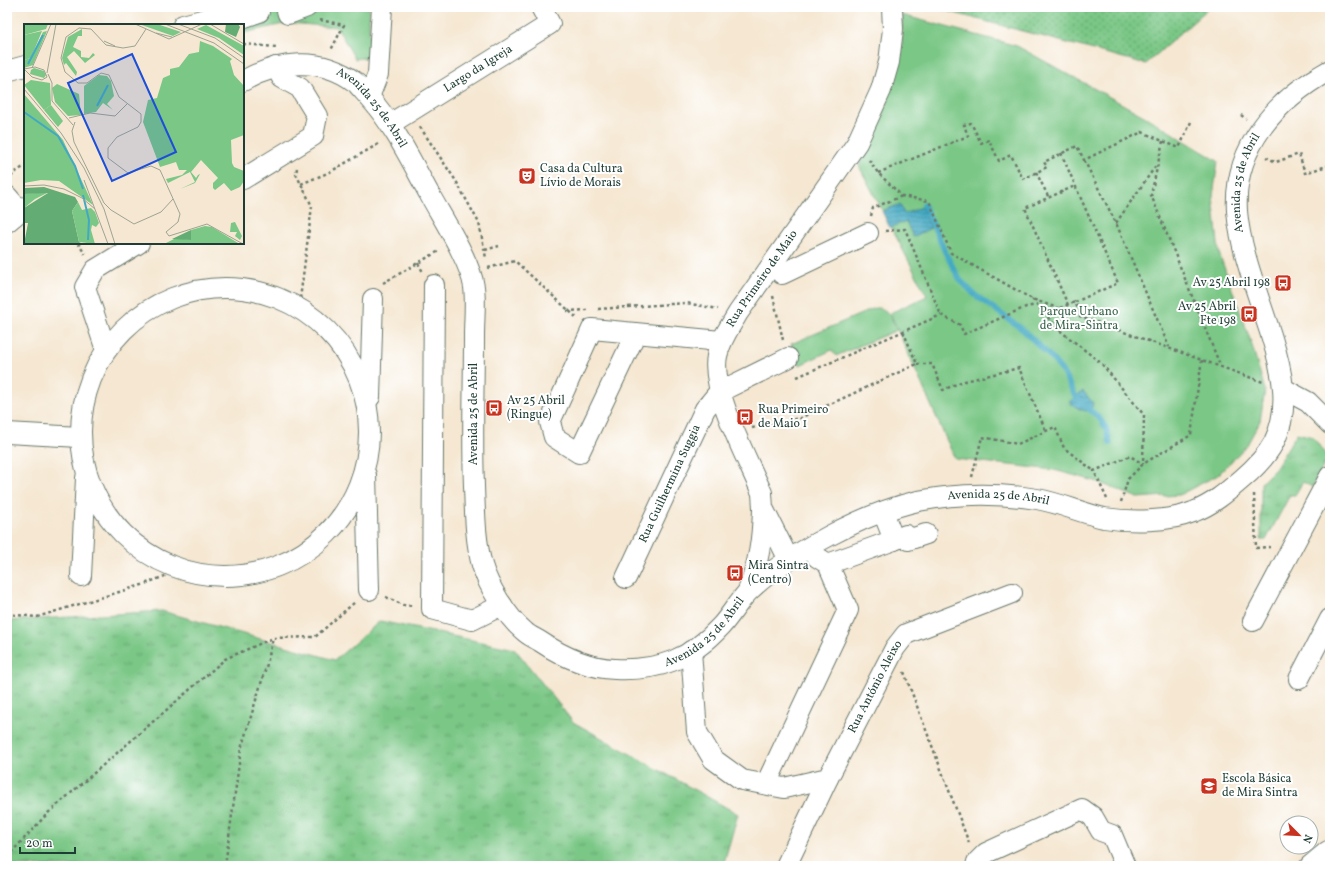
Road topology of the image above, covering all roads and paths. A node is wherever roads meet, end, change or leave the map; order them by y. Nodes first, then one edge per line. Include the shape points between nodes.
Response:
1 (257, 7) edge
2 (286, 7) edge
3 (382, 7) edge
4 (541, 7) edge
5 (892, 7) edge
6 (312, 13) edge
7 (187, 24) edge
8 (330, 53) dead end
9 (24, 66) edge
10 (276, 67) junction
11 (1330, 70) edge
12 (7, 71) edge
13 (244, 80) edge
14 (370, 97) junction
15 (1190, 122) dead end
16 (393, 129) junction
17 (1164, 141) junction
18 (857, 143) junction
19 (298, 145) junction
20 (1249, 148) junction
21 (1062, 153) junction
22 (1084, 160) junction
23 (1158, 162) junction
24 (1330, 165) edge
25 (24, 167) edge
26 (1036, 172) junction
27 (14, 173) dead end
28 (878, 173) junction
29 (244, 178) edge
30 (301, 184) junction
31 (1076, 186) junction
32 (7, 196) edge
33 (902, 196) junction
34 (1048, 198) junction
35 (17, 214) edge
36 (1116, 223) junction
37 (868, 233) junction
38 (456, 242) junction
39 (137, 244) edge
40 (499, 246) dead end
41 (485, 250) dead end
42 (498, 265) dead end
43 (782, 274) joint
44 (394, 277) dead end
45 (434, 284) dead end
46 (1032, 298) junction
47 (373, 299) dead end
48 (1075, 302) junction
49 (1037, 305) junction
50 (1068, 305) junction
51 (299, 307) junction
52 (1060, 308) junction
53 (738, 313) junction
54 (941, 315) junction
55 (1081, 316) junction
56 (903, 331) junction
57 (636, 333) junction
58 (721, 341) junction
59 (1169, 347) junction
60 (106, 350) junction
61 (788, 358) junction
62 (1202, 359) junction
63 (917, 364) junction
64 (1220, 365) junction
65 (1284, 390) junction
66 (719, 392) junction
67 (1330, 424) edge
68 (370, 426) junction
69 (750, 428) dead end
70 (1046, 431) junction
71 (7, 433) edge
72 (80, 437) junction
73 (1143, 464) junction
74 (366, 467) junction
75 (1254, 470) junction
76 (1094, 471) junction
77 (86, 474) junction
78 (1330, 476) edge
79 (967, 495) junction
80 (764, 508) junction
81 (883, 512) junction
82 (1116, 519) junction
83 (926, 534) dead end
84 (894, 540) junction
85 (797, 555) junction
86 (1288, 555) junction
87 (828, 564) junction
88 (180, 570) junction
89 (81, 576) dead end
90 (626, 578) dead end
91 (369, 590) junction
92 (748, 591) junction
93 (1012, 593) dead end
94 (502, 604) junction
95 (432, 609) junction
96 (7, 614) edge
97 (1330, 619) edge
98 (1253, 621) dead end
99 (273, 638) junction
100 (895, 648) junction
101 (691, 651) junction
102 (1300, 679) dead end
103 (828, 778) junction
104 (766, 784) junction
105 (1328, 854) edge
106 (7, 857) edge
107 (976, 864) edge
108 (224, 866) edge
109 (786, 866) edge
110 (1125, 866) edge
111 (1310, 866) edge

1 - 7 street via 259,12 236,20 224,14
2 - 6 street via 288,14
3 - 14 street via 378,74
4 - 16 street, Largo da Igreja via 550,24
5 - 18 street, Rua Primeiro de Maio via 893,29 889,62 881,90
6 - 8 path via 344,25
9 - 12 street
10 - 13 street, Avenida 25 de Abril via 261,71
10 - 14 street, Avenida 25 de Abril via 302,64 327,67 356,82
10 - 19 street via 282,78 300,88 317,116 313,136
11 - 20 street, Avenida 25 de Abril via 1307,82 1276,109 1260,128
14 - 16 street, Avenida 25 de Abril
15 - 17 path via 1179,148
16 - 30 path via 330,172
16 - 38 street, Avenida 25 de Abril
17 - 22 path via 1142,132
17 - 23 path
18 - 28 path
18 - 53 street, Rua Primeiro de Maio
19 - 29 street
19 - 30 path via 296,174
20 - 24 path via 1276,162 1299,154 1305,173
20 - 65 street, Avenida 25 de Abril via 1238,184 1238,218 1276,352
21 - 22 path via 1077,146
21 - 26 path via 1044,162 1047,167
21 - 31 path
22 - 36 path
23 - 36 path
23 - 64 path via 1151,195
25 - 27 path
26 - 28 path via 1023,179 1011,155 999,161 989,140 981,143 971,123 964,125 968,136
26 - 34 path
28 - 33 path
30 - 51 path via 312,206
31 - 34 path
31 - 48 path via 1118,283
32 - 35 street
33 - 37 path via 873,208
33 - 46 path via 929,201 951,253
34 - 50 path via 1025,208
36 - 59 path
37 - 43 street
37 - 54 path via 905,229
38 - 44 path
38 - 94 street, Avenida 25 de Abril via 474,285 475,520 482,564 495,595
39 - 60 street via 95,270 85,287
40 - 41 path
42 - 53 path via 515,261 567,311 686,303
43 - 61 path via 772,292
45 - 95 street
46 - 49 path
46 - 52 path
47 - 68 street
48 - 50 path
48 - 55 path
49 - 54 path via 964,334 960,325
49 - 73 path via 1058,329 1101,363 1144,415
50 - 52 path
51 - 60 street via 258,291 215,287 173,297 136,318
51 - 68 street via 330,332 350,357 363,386
52 - 55 path
53 - 58 street, Rua Primeiro de Maio
54 - 56 path
55 - 59 path
56 - 61 path via 797,377
56 - 63 path
57 - 57 street via 592,330 550,422 554,437 579,453
57 - 58 street
58 - 66 street, Rua Primeiro de Maio via 715,371
59 - 62 path
60 - 72 street via 86,391
61 - 66 street
62 - 64 path
62 - 73 path via 1191,435
63 - 69 path via 800,418
63 - 70 path via 932,364 943,390 961,382 1019,368
64 - 65 path
65 - 67 street via 1308,402
65 - 75 street, Avenida 25 de Abril via 1283,417 1274,441
66 - 80 street, Rua Primeiro de Maio via 762,494
66 - 90 street, Rua Guilhermina Suggia via 705,409
68 - 74 street
70 - 76 path via 1055,426 1064,448
70 - 79 path via 1018,444 982,437
71 - 72 street
72 - 77 street
73 - 76 path via 1130,456
73 - 82 path via 1128,479
74 - 88 street via 351,504 319,542 276,568 228,577
74 - 91 street
75 - 82 street, Avenida 25 de Abril via 1221,497 1190,514 1142,520
75 - 86 path via 1256,548 1271,547
76 - 82 path
77 - 88 street via 100,506 121,534 148,555
77 - 89 street
78 - 86 street
79 - 81 street, Avenida 25 de Abril via 915,502
79 - 82 street, Avenida 25 de Abril via 1040,500
80 - 85 street, Rua Primeiro de Maio
80 - 92 street via 758,564
81 - 84 street
81 - 85 street, Avenida 25 de Abril via 838,530
83 - 84 street via 908,540 906,535
84 - 87 street
85 - 87 street
85 - 92 street, Avenida 25 de Abril
86 - 98 street
87 - 104 street via 848,610
88 - 96 path via 142,585 37,617
91 - 95 path via 403,605
91 - 99 path via 315,637
92 - 101 street, Avenida 25 de Abril via 718,630
93 - 100 street, Rua António Aleixo via 906,634
94 - 95 street via 472,620
94 - 101 street, Avenida 25 de Abril via 523,631 562,656 608,669 666,665
97 - 102 street
99 - 106 path via 225,659 48,814
99 - 108 path via 240,749
100 - 103 street, Rua António Aleixo
100 - 107 path
101 - 104 street via 697,732 713,759 742,780
103 - 104 street via 784,788
103 - 109 street, Rua António Aleixo
105 - 111 street
107 - 110 street via 986,852 1082,809 1093,817 1101,831 1112,835

